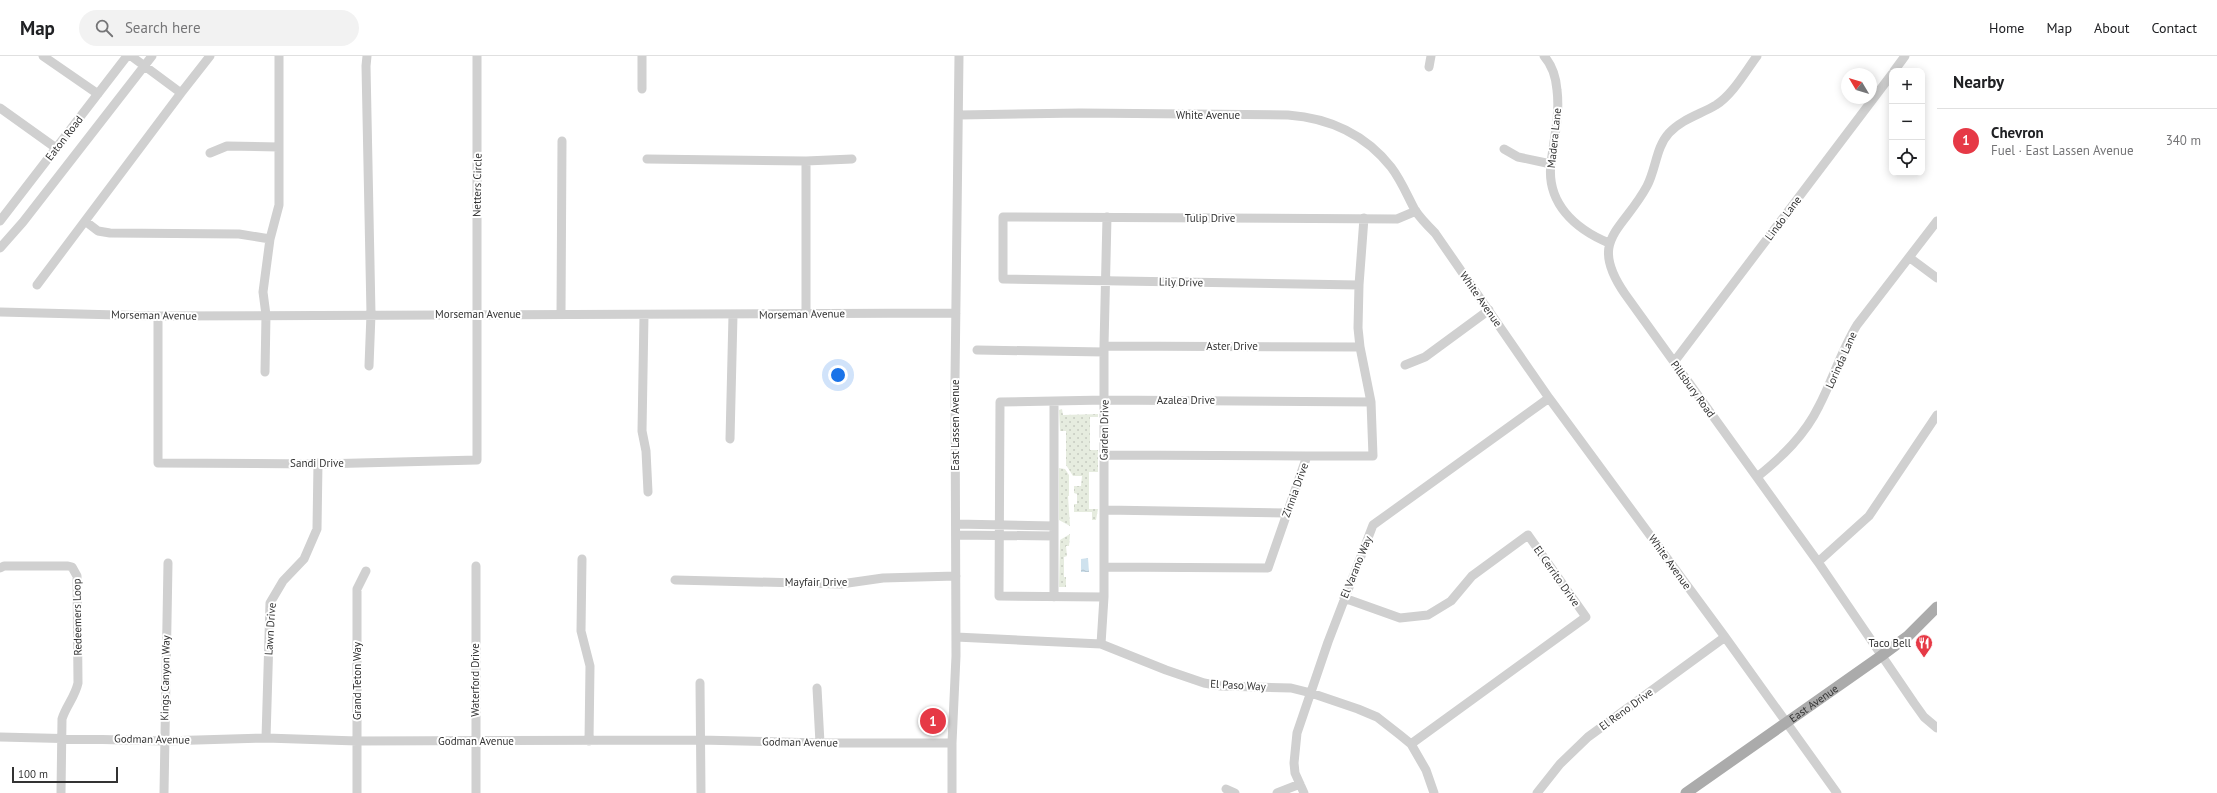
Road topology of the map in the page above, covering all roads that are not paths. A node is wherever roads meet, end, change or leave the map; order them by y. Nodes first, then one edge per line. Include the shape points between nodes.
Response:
1 (42, 56) edge
2 (127, 56) edge
3 (131, 56) edge
4 (152, 56) edge
5 (210, 56) edge
6 (279, 56) edge
7 (367, 56) edge
8 (477, 56) edge
9 (642, 56) edge
10 (959, 56) edge
11 (1431, 56) edge
12 (1544, 56) edge
13 (1757, 56) edge
14 (1905, 56) edge
15 (144, 66) junction
16 (1429, 67) dead end
17 (1896, 68) edge
18 (1889, 78) edge
19 (642, 89) dead end
20 (181, 93) junction
21 (98, 94) junction
22 (0, 108) edge
23 (959, 115) junction
24 (562, 141) dead end
25 (279, 147) junction
26 (56, 148) junction
27 (1504, 149) dead end
28 (210, 153) dead end
29 (648, 159) dead end
30 (852, 159) dead end
31 (806, 161) junction
32 (1551, 164) junction
33 (1416, 211) junction
34 (1108, 217) junction
35 (1364, 218) junction
36 (0, 221) edge
37 (85, 221) junction
38 (1937, 221) edge
39 (270, 239) junction
40 (1609, 243) junction
41 (0, 248) edge
42 (1910, 258) junction
43 (1937, 278) edge
44 (1003, 280) joint
45 (1106, 281) junction
46 (37, 285) dead end
47 (1358, 285) junction
48 (1489, 310) junction
49 (0, 312) edge
50 (956, 313) junction
51 (371, 314) junction
52 (476, 314) junction
53 (561, 314) junction
54 (806, 314) junction
55 (266, 315) junction
56 (644, 315) junction
57 (733, 315) junction
58 (158, 316) junction
59 (1360, 347) junction
60 (1104, 349) junction
61 (977, 350) dead end
62 (1674, 362) junction
63 (1405, 365) dead end
64 (369, 366) dead end
65 (265, 372) dead end
66 (1549, 398) junction
67 (1105, 400) junction
68 (1054, 402) junction
69 (1371, 402) junction
70 (1937, 415) edge
71 (730, 439) dead end
72 (1104, 455) junction
73 (1307, 456) junction
74 (318, 463) junction
75 (1757, 477) junction
76 (648, 492) dead end
77 (1105, 510) junction
78 (1286, 514) junction
79 (956, 524) junction
80 (1000, 525) junction
81 (1054, 526) junction
82 (956, 535) junction
83 (1000, 536) junction
84 (1054, 536) junction
85 (582, 559) dead end
86 (1818, 562) junction
87 (168, 563) dead end
88 (476, 566) dead end
89 (1104, 567) junction
90 (0, 568) edge
91 (366, 571) dead end
92 (956, 576) junction
93 (675, 580) dead end
94 (1054, 597) junction
95 (1104, 597) junction
96 (1344, 598) junction
97 (1937, 607) edge
98 (1725, 636) junction
99 (956, 637) junction
100 (1101, 644) junction
101 (1881, 656) junction
102 (700, 683) dead end
103 (817, 688) dead end
104 (1311, 693) junction
105 (1785, 722) junction
106 (1937, 728) edge
107 (0, 737) edge
108 (62, 738) junction
109 (266, 738) junction
110 (474, 740) junction
111 (700, 740) junction
112 (164, 741) junction
113 (357, 741) junction
114 (589, 741) junction
115 (820, 743) junction
116 (952, 743) junction
117 (1411, 744) junction
118 (1300, 784) junction
119 (1226, 789) dead end
120 (61, 793) edge
121 (164, 793) edge
122 (356, 793) edge
123 (476, 793) edge
124 (701, 793) edge
125 (952, 793) edge
126 (1235, 793) edge
127 (1277, 793) edge
128 (1304, 793) edge
129 (1434, 793) edge
130 (1537, 793) edge
131 (1686, 793) edge
132 (1837, 793) edge

1 - 21 street
2 - 21 street, Eaton Road
3 - 15 street
4 - 15 street
5 - 20 street
6 - 25 street
7 - 51 street
8 - 52 street, Netters Circle
9 - 19 street
10 - 23 street, East Lassen Avenue
11 - 16 street
12 - 32 street, Madera Lane via 1553,71 1558,97 1558,124
13 - 40 street via 1723,98 1669,133 1659,149 1648,184
14 - 17 street
15 - 20 street
15 - 41 street
18 - 62 street, Lindo Lane
20 - 37 street
21 - 26 street, Eaton Road
22 - 26 street
23 - 33 street, White Avenue via 1080,113 1288,115 1316,118 1335,123 1364,139 1391,167
23 - 50 street, East Lassen Avenue
24 - 53 street
25 - 28 street via 227,146
25 - 39 street via 278,205
26 - 36 street, Eaton Road
27 - 32 street via 1518,157
29 - 31 street
30 - 31 street
31 - 54 street
32 - 40 street, Madera Lane via 1553,189 1565,214 1584,231
33 - 35 street, Tulip Drive via 1397,219
33 - 48 street, White Avenue via 1435,233
34 - 35 street, Tulip Drive
34 - 44 street, Tulip Drive via 1003,216
34 - 45 street, Garden Drive
35 - 47 street, Zinnia Drive
37 - 39 street via 98,231 110,233 239,234
37 - 46 street
38 - 42 street, Lorinda Lane
39 - 55 street via 263,292
40 - 62 street, Pillsbury Road via 1608,254 1614,278
42 - 43 street
42 - 75 street, Lorinda Lane via 1848,339 1826,392 1810,422 1789,449
44 - 45 street, Lily Drive
45 - 47 street, Lily Drive
45 - 60 street, Garden Drive
47 - 59 street, Zinnia Drive
48 - 63 street via 1425,357
48 - 66 street, White Avenue
49 - 58 street, Morseman Avenue
50 - 54 street, Morseman Avenue
50 - 79 street, East Lassen Avenue
51 - 52 street, Morseman Avenue
51 - 55 street, Morseman Avenue
51 - 64 street
52 - 53 street, Morseman Avenue
52 - 74 street, Sandi Drive via 477,460
53 - 56 street, Morseman Avenue
54 - 57 street, Morseman Avenue
55 - 58 street, Morseman Avenue
55 - 65 street
56 - 57 street, Morseman Avenue
56 - 76 street via 642,431 646,451
57 - 71 street
58 - 74 street, Sandi Drive via 158,463
59 - 60 street, Aster Drive
59 - 69 street, Zinnia Drive
60 - 61 street, Aster Drive
60 - 67 street, Garden Drive
62 - 75 street, Pillsbury Road
66 - 96 street, El Varano Way via 1373,524
66 - 98 street, White Avenue
67 - 68 street, Azalea Drive
67 - 69 street, Azalea Drive
67 - 72 street, Garden Drive
68 - 80 street, Azalea Drive via 1000,402
68 - 81 street
69 - 73 street, Zinnia Drive via 1373,456
70 - 86 street via 1870,516
72 - 73 street
72 - 77 street, Garden Drive
73 - 78 street, Zinnia Drive
74 - 109 street, Lawn Drive via 317,529 314,539 304,559 283,580 270,603
75 - 86 street, Pillsbury Road
77 - 78 street
77 - 89 street, Garden Drive
78 - 89 street, Zinnia Drive via 1268,568
79 - 80 street
79 - 82 street, East Lassen Avenue
80 - 81 street
80 - 83 street
81 - 84 street
82 - 83 street
82 - 92 street, East Lassen Avenue
83 - 84 street
83 - 94 street via 999,596
84 - 94 street
85 - 114 street via 581,631 590,666
86 - 101 street, Pillsbury Road
87 - 112 street, Kings Canyon Way
88 - 110 street, Waterford Drive
89 - 95 street, Garden Drive
90 - 108 street, Redeemers Loop via 68,566 76,571 78,683 73,698 64,710
91 - 113 street, Grand Teton Way via 358,590
92 - 93 street, Mayfair Drive via 883,578 841,584
92 - 99 street, East Lassen Avenue
94 - 95 street
95 - 100 street, Garden Drive
96 - 104 street, El Varano Way
96 - 117 street, El Cerrito Drive via 1400,618 1428,615 1451,601 1472,576 1528,535 1586,617
97 - 101 main road, East Avenue via 1908,636
98 - 105 street, White Avenue
98 - 130 street, El Reno Drive via 1588,737 1560,764
99 - 100 street, El Paso Way
99 - 116 street, East Lassen Avenue
100 - 104 street, El Paso Way via 1204,683 1221,686 1291,688
101 - 105 main road, East Avenue
101 - 106 street, Pillsbury Road via 1924,718
102 - 111 street
103 - 115 street
104 - 117 street, El Paso Way via 1377,717
104 - 118 street, El Varano Way via 1301,720 1295,749 1295,768
105 - 131 main road, East Avenue
105 - 132 street, White Avenue
107 - 108 street, Godman Avenue
108 - 112 street, Godman Avenue
108 - 120 street
109 - 112 street, Godman Avenue
109 - 113 street, Godman Avenue
110 - 113 street, Godman Avenue
110 - 114 street, Godman Avenue
110 - 123 street, Waterford Drive
111 - 114 street, Godman Avenue
111 - 115 street, Godman Avenue
111 - 124 street
112 - 121 street, Kings Canyon Way
113 - 122 street, Grand Teton Way
115 - 116 street, Godman Avenue
116 - 125 street, East Lassen Avenue
117 - 129 street, El Paso Way via 1426,770
118 - 127 street
118 - 128 street, El Varano Way
119 - 126 street

